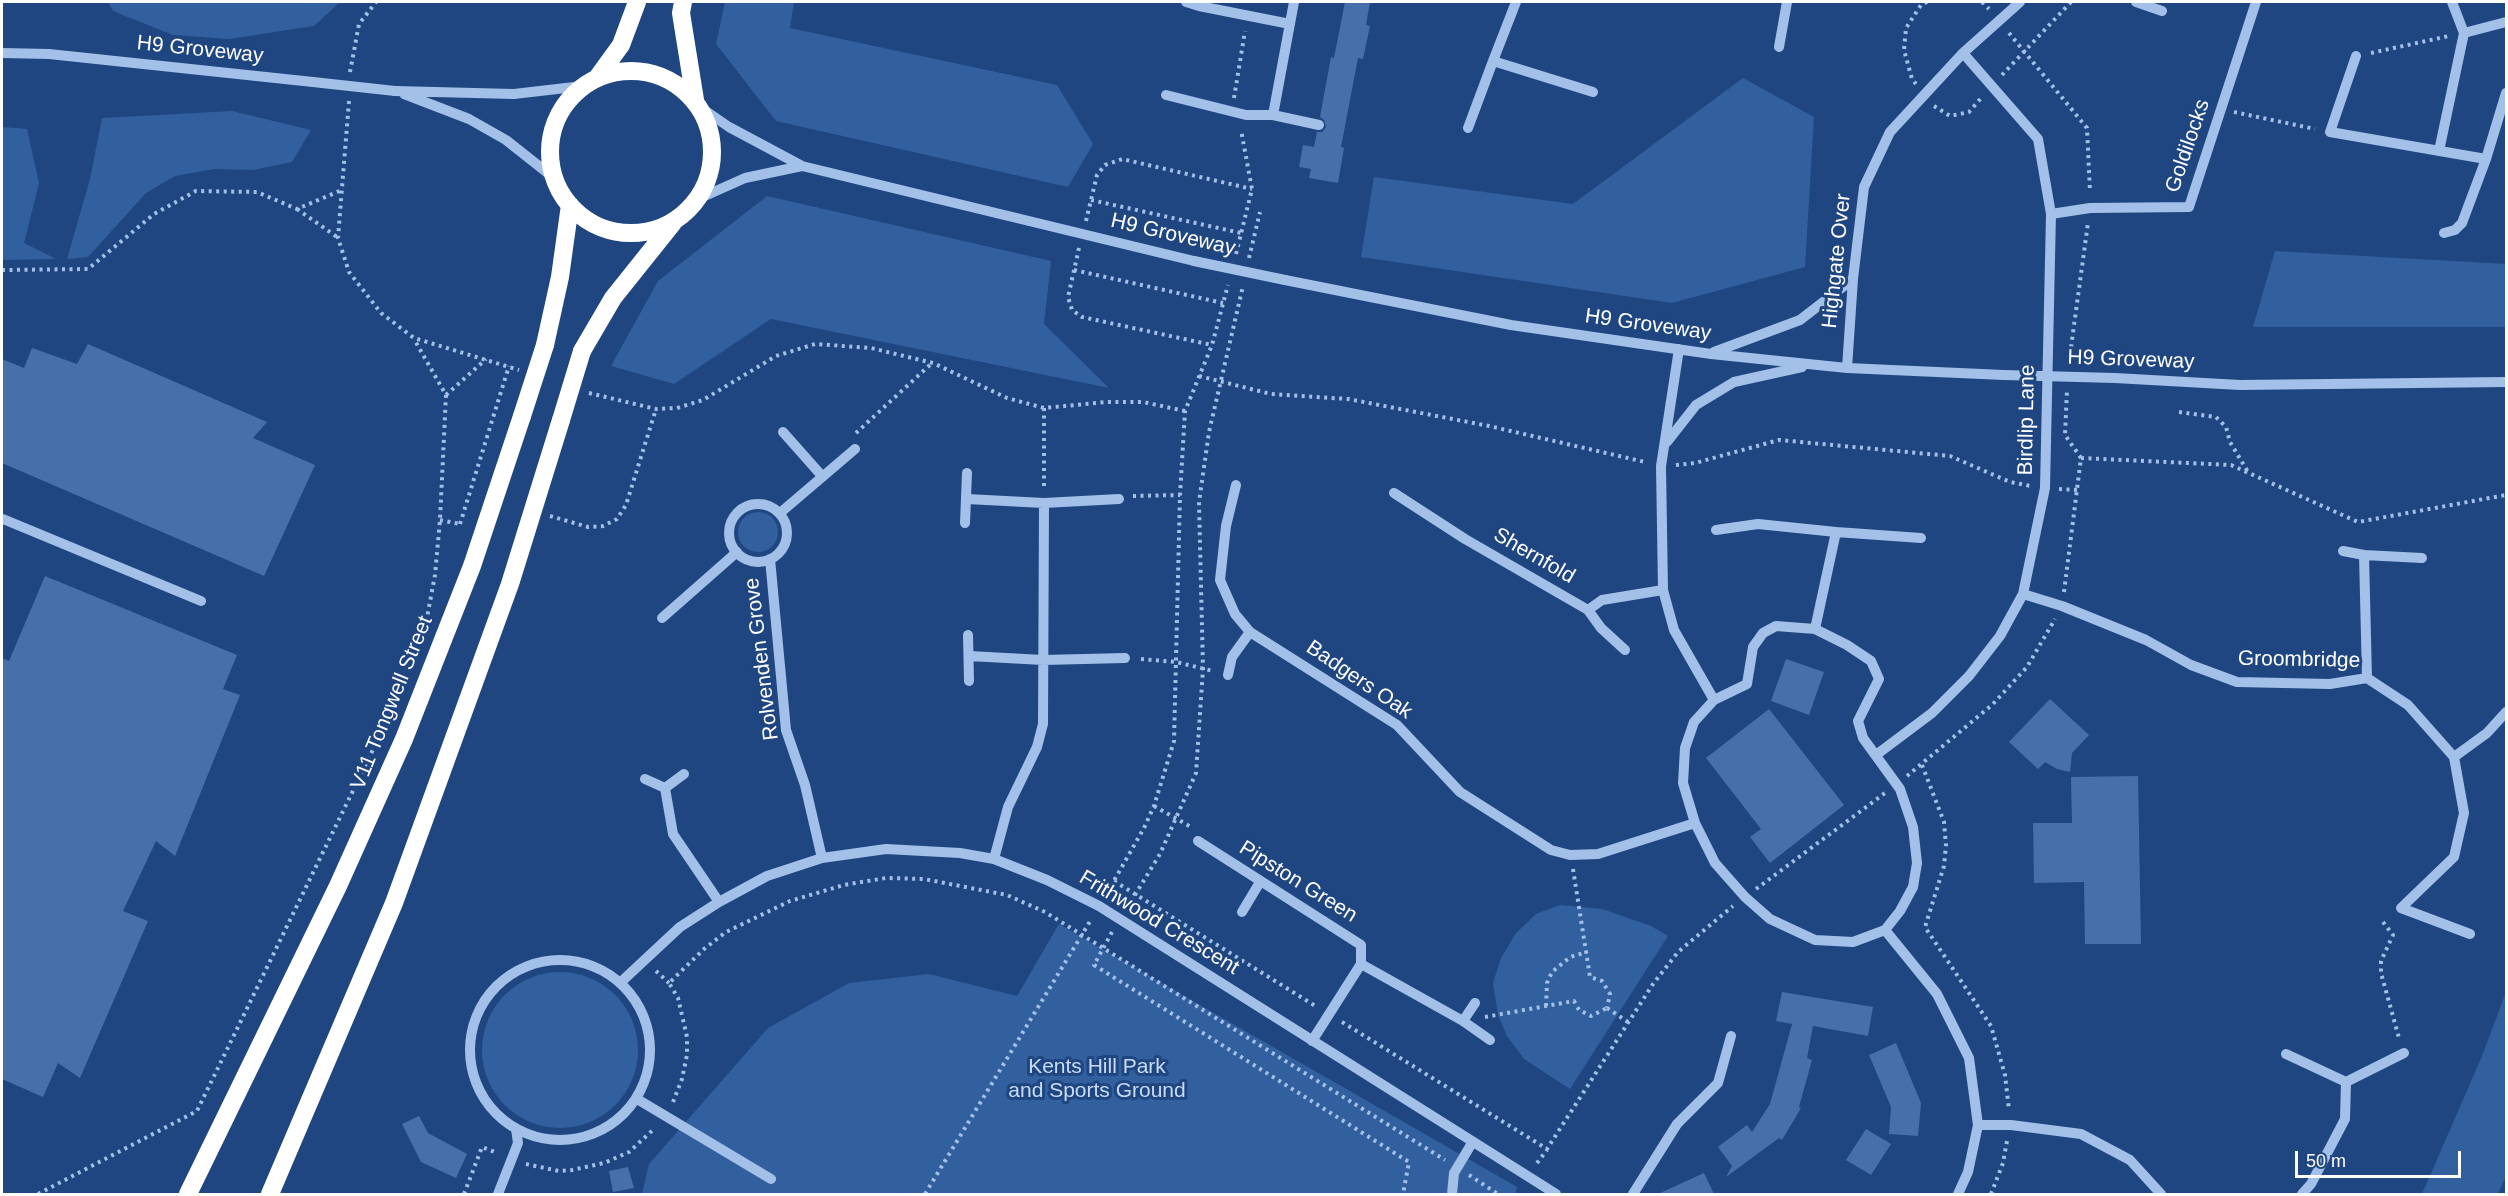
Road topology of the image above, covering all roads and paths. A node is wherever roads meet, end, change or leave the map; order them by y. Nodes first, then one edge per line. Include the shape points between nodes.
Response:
1 (376, 2) edge
2 (637, 2) edge
3 (683, 2) edge
4 (1186, 2) edge
5 (1294, 2) edge
6 (1516, 2) edge
7 (1787, 2) edge
8 (2020, 2) edge
9 (2071, 2) edge
10 (2136, 2) edge
11 (2256, 2) edge
12 (2452, 2) edge
13 (2162, 11) dead end
14 (1248, 16) junction
15 (2506, 22) edge
16 (1290, 24) junction
17 (2464, 33) junction
18 (1779, 47) dead end
19 (2024, 50) dead end
20 (2, 52) edge
21 (1963, 53) junction
22 (2356, 56) joint
23 (1493, 61) junction
24 (350, 75) dead end
25 (590, 82) junction
26 (394, 91) junction
27 (1593, 92) dead end
28 (2506, 93) edge
29 (1166, 95) dead end
30 (349, 99) dead end
31 (698, 104) junction
32 (2221, 110) junction
33 (1232, 111) junction
34 (1273, 115) junction
35 (1319, 125) dead end
36 (1468, 128) dead end
37 (2330, 132) junction
38 (2439, 151) junction
39 (2486, 159) junction
40 (802, 166) junction
41 (554, 178) junction
42 (343, 190) junction
43 (698, 200) junction
44 (1091, 200) dead end
45 (570, 205) junction
46 (297, 209) junction
47 (1260, 212) dead end
48 (2051, 214) junction
49 (674, 221) junction
50 (1241, 233) junction
51 (2444, 233) dead end
52 (338, 238) junction
53 (1233, 263) dead end
54 (1246, 268) dead end
55 (2, 270) edge
56 (1074, 270) dead end
57 (1853, 279) junction
58 (1244, 280) dead end
59 (1228, 283) dead end
60 (1223, 303) junction
61 (414, 339) junction
62 (1679, 349) junction
63 (1711, 354) junction
64 (486, 359) junction
65 (933, 363) junction
66 (1811, 364) junction
67 (509, 366) junction
68 (1847, 368) junction
69 (529, 373) dead end
70 (1199, 376) junction
71 (1220, 381) junction
72 (2506, 382) edge
73 (580, 390) dead end
74 (446, 395) junction
75 (1044, 408) junction
76 (656, 409) junction
77 (1185, 411) junction
78 (2179, 412) dead end
79 (783, 432) dead end
80 (853, 435) dead end
81 (1666, 443) junction
82 (855, 449) dead end
83 (2081, 458) dead end
84 (1661, 466) junction
85 (967, 473) dead end
86 (2249, 473) junction
87 (822, 476) junction
88 (1236, 485) dead end
89 (2045, 488) junction
90 (2078, 490) dead end
91 (1394, 493) dead end
92 (1180, 495) junction
93 (2506, 495) edge
94 (967, 499) junction
95 (1119, 499) joint
96 (1044, 503) junction
97 (532, 511) junction
98 (780, 513) junction
99 (2, 520) edge
100 (440, 520) junction
101 (965, 523) dead end
102 (460, 524) junction
103 (485, 527) junction
104 (1716, 530) dead end
105 (1836, 532) junction
106 (1921, 538) dead end
107 (2343, 551) dead end
108 (737, 552) junction
109 (2364, 555) junction
110 (2422, 558) dead end
111 (770, 559) junction
112 (1663, 590) junction
113 (2023, 594) junction
114 (201, 601) dead end
115 (1588, 610) junction
116 (663, 618) dead end
117 (1815, 629) junction
118 (1250, 632) junction
119 (968, 635) dead end
120 (1625, 650) dead end
121 (969, 656) junction
122 (1125, 658) joint
123 (1043, 660) junction
124 (1176, 662) junction
125 (1203, 669) junction
126 (1228, 675) joint
127 (2367, 678) junction
128 (969, 681) dead end
129 (1714, 700) junction
130 (2506, 712) edge
131 (1876, 755) junction
132 (2454, 757) junction
133 (1922, 765) dead end
134 (684, 774) dead end
135 (645, 779) dead end
136 (1896, 784) junction
137 (665, 788) junction
138 (1154, 806) junction
139 (1175, 818) junction
140 (1695, 823) junction
141 (1198, 841) joint
142 (1570, 855) junction
143 (822, 858) junction
144 (994, 859) junction
145 (1114, 881) junction
146 (1260, 882) junction
147 (1136, 893) junction
148 (1745, 897) junction
149 (719, 902) junction
150 (1099, 906) junction
151 (1242, 912) dead end
152 (1120, 919) junction
153 (2383, 922) dead end
154 (1885, 930) junction
155 (1082, 934) junction
156 (2470, 934) dead end
157 (1102, 947) junction
158 (1587, 952) junction
159 (1360, 964) junction
160 (621, 982) junction
161 (1475, 1003) dead end
162 (1546, 1006) junction
163 (1607, 1008) junction
164 (1330, 1015) junction
165 (1463, 1021) junction
166 (1628, 1022) junction
167 (1731, 1036) dead end
168 (1490, 1040) dead end
169 (1312, 1041) junction
170 (2404, 1053) joint
171 (2286, 1054) dead end
172 (2346, 1082) junction
173 (637, 1099) junction
174 (664, 1116) junction
175 (1978, 1125) junction
176 (2011, 1125) junction
177 (516, 1129) junction
178 (1472, 1143) junction
179 (511, 1160) junction
180 (1457, 1167) junction
181 (771, 1179) dead end
182 (38, 1194) edge
183 (188, 1194) edge
184 (270, 1194) edge
185 (464, 1194) edge
186 (498, 1194) edge
187 (925, 1194) edge
188 (1403, 1194) edge
189 (1452, 1194) edge
190 (1498, 1194) edge
191 (1556, 1194) edge
192 (1633, 1194) edge
193 (1958, 1194) edge
194 (1991, 1194) edge
195 (2161, 1194) edge
196 (2302, 1194) edge

1 - 24 path via 359,24
2 - 25 highway via 621,45
3 - 31 highway via 681,13
4 - 14 street
5 - 16 street
6 - 23 street
7 - 18 street
8 - 21 street, Highgate Over
9 - 19 path
10 - 13 street
11 - 32 street, Goldilocks
12 - 17 street
14 - 16 street
14 - 33 path
15 - 17 street
16 - 34 street
17 - 22 path
17 - 38 street
20 - 26 street, H9 Groveway, bridge
21 - 48 street, Birdlip Lane via 2038,139
21 - 57 street, Highgate Over via 1890,132 1864,187
22 - 37 street
23 - 27 street
23 - 36 street
25 - 26 street, H9 Groveway via 514,94
25 - 31 highway via 632,70 667,78
25 - 41 highway via 565,104 554,127 550,153
26 - 41 street, H9 Groveway via 469,119 506,140
28 - 39 street
29 - 33 street
30 - 42 path
31 - 40 street, H9 Groveway via 729,127
31 - 43 highway via 712,138 711,170
32 - 37 path
32 - 48 street, Goldilocks via 2189,207 2090,208
33 - 34 street
33 - 50 path via 1240,130 1252,189
34 - 35 street
37 - 38 street
38 - 39 street
39 - 51 street via 2462,223
40 - 43 street, H9 Groveway via 745,178
40 - 62 street, H9 Groveway, bridge via 1285,280 1511,325
41 - 45 highway
42 - 46 path
42 - 52 path
43 - 49 highway
44 - 50 path
45 - 49 highway via 592,223 619,232 648,232
45 - 103 highway, V11 Tongwell Street, bridge via 545,345
46 - 52 path
46 - 55 path via 257,192 196,191 154,214 88,269
47 - 54 path
48 - 89 street, Birdlip Lane
49 - 97 highway, bridge via 613,298 582,351
50 - 53 path
52 - 61 path via 349,272 381,314
56 - 60 path
57 - 63 street via 1800,320
57 - 68 street, Highgate Over
58 - 71 path
59 - 60 path
60 - 70 path
61 - 64 path
61 - 74 path
62 - 63 street, H9 Groveway
62 - 81 street
63 - 66 street, H9 Groveway
64 - 67 path
64 - 74 path
65 - 75 path via 1007,398
65 - 76 path via 871,348 815,344 776,356 703,400
65 - 80 path
66 - 68 street, H9 Groveway
66 - 81 street via 1734,382 1696,405
67 - 69 path
67 - 102 path
68 - 72 street, H9 Groveway, bridge via 2240,385
70 - 71 path
70 - 77 path
71 - 84 path via 1271,394 1348,399
71 - 125 path via 1199,502
73 - 76 path
74 - 100 path
75 - 77 path via 1143,402
75 - 96 path
76 - 97 path via 626,505 617,519 603,526 588,527
77 - 92 path
78 - 86 path via 2216,417 2226,427 2230,442
79 - 87 street
81 - 84 street
82 - 87 street
83 - 86 path via 2231,465
84 - 89 path via 1695,463 1779,440 1950,456 2010,482
84 - 112 street
85 - 94 street
86 - 93 path via 2358,522
87 - 98 street
88 - 118 street, Badgers Oak via 1226,526 1220,580 1235,614
89 - 90 path
89 - 113 street, Birdlip Lane
91 - 115 street, Shernfold
92 - 95 path
92 - 124 path
94 - 96 street
94 - 101 street
95 - 96 street
96 - 123 street
97 - 184 highway via 510,584 394,903
98 - 108 street, Rolvenden Grove via 765,504 739,511 729,526 731,545
98 - 111 street, Rolvenden Grove via 787,539
99 - 114 street
100 - 102 path
100 - 182 path via 426,622 384,727 197,1111
102 - 103 path
103 - 183 highway, V11 Tongwell Street via 404,739 338,886
104 - 105 street via 1758,524
105 - 106 street
105 - 117 street
107 - 109 street
108 - 111 street, Rolvenden Grove via 752,561
108 - 116 street, Rolvenden Grove
109 - 110 street
109 - 127 street
111 - 143 street, Rolvenden Grove via 786,730 805,785
112 - 115 street, Shernfold via 1602,600
112 - 129 street via 1674,630
113 - 127 street, Groombridge via 2146,640 2191,665 2237,682 2330,684
113 - 131 street, Birdlip Lane via 2000,636 1969,676 1932,713
115 - 120 street
117 - 129 street via 1776,626 1762,633 1753,647 1747,684
117 - 131 street via 1871,661 1879,679 1858,721 1863,738
118 - 126 street via 1232,657
118 - 142 street, Badgers Oak via 1397,725 1460,792 1551,850
119 - 121 street
121 - 123 street
121 - 128 street
122 - 123 street
122 - 124 path
123 - 144 street via 1043,724 1037,747 1008,807
124 - 125 path
124 - 138 path via 1174,741
125 - 126 path
125 - 139 path via 1196,773
127 - 132 street, Groombridge via 2408,705
129 - 140 street via 1694,722 1684,748 1683,783
130 - 132 street via 2487,733
131 - 136 street
132 - 156 street via 2464,813 2454,857 2401,908
133 - 176 path via 1944,822 1946,845 1937,895 1925,927 1991,1026 2005,1075
134 - 137 street
135 - 137 street
136 - 148 path
136 - 154 street via 1913,827 1917,863 1913,887
137 - 149 street via 673,834
138 - 139 path
138 - 145 path
139 - 141 path via 1202,834
139 - 147 path via 1160,854
140 - 142 street, Badgers Oak via 1598,854
140 - 148 street via 1715,862
141 - 146 street, Pipston Green
142 - 158 path
143 - 144 street, Frithwood Crescent via 886,849
143 - 149 street, Frithwood Crescent via 767,876
144 - 150 street, Frithwood Crescent
145 - 147 path
145 - 150 path
146 - 151 street
146 - 159 street, Pipston Green via 1361,945
147 - 152 path
147 - 164 path
148 - 154 street via 1770,919 1815,940 1853,942
148 - 166 path via 1678,952
149 - 160 street, Frithwood Crescent via 680,927
150 - 152 street, Frithwood Crescent
150 - 155 path
152 - 157 path
152 - 169 street, Frithwood Crescent
153 - 170 path via 2393,935 2381,961 2381,973
154 - 175 street via 1937,994 1969,1058
155 - 157 path
155 - 174 path via 1007,895 924,879 886,878 844,885 780,906 726,932 669,983 684,1015 687,1055 676,1097
155 - 187 path
157 - 180 path
157 - 188 path via 1094,965 1409,1162
158 - 162 path via 1570,957 1552,972 1547,983
158 - 163 path via 1590,977 1602,981 1610,994
159 - 164 street
159 - 165 street
160 - 173 street via 637,1002 647,1025 651,1050 647,1076
160 - 177 street via 595,966 565,959 535,962 507,975 486,997 472,1024 469,1054 476,1084 492,1110
161 - 165 street
162 - 163 path via 1574,1001 1579,1010 1591,1016
162 - 165 path
163 - 166 path
164 - 166 path via 1547,1149
164 - 169 street
165 - 168 street
167 - 192 street via 1718,1083 1677,1124
169 - 178 street, Frithwood Crescent
170 - 172 street
171 - 172 street
172 - 196 street via 2345,1119
173 - 174 street
173 - 177 street via 617,1121 591,1135 568,1141 538,1138
174 - 179 path via 628,1152 604,1163 559,1171
174 - 181 street
175 - 176 street
175 - 193 street via 1968,1172
176 - 194 path
176 - 195 street via 2081,1134 2130,1160
177 - 179 street via 518,1143
178 - 180 street
178 - 191 street, Frithwood Crescent
179 - 185 path via 482,1147
179 - 186 street
180 - 189 street
180 - 190 path

